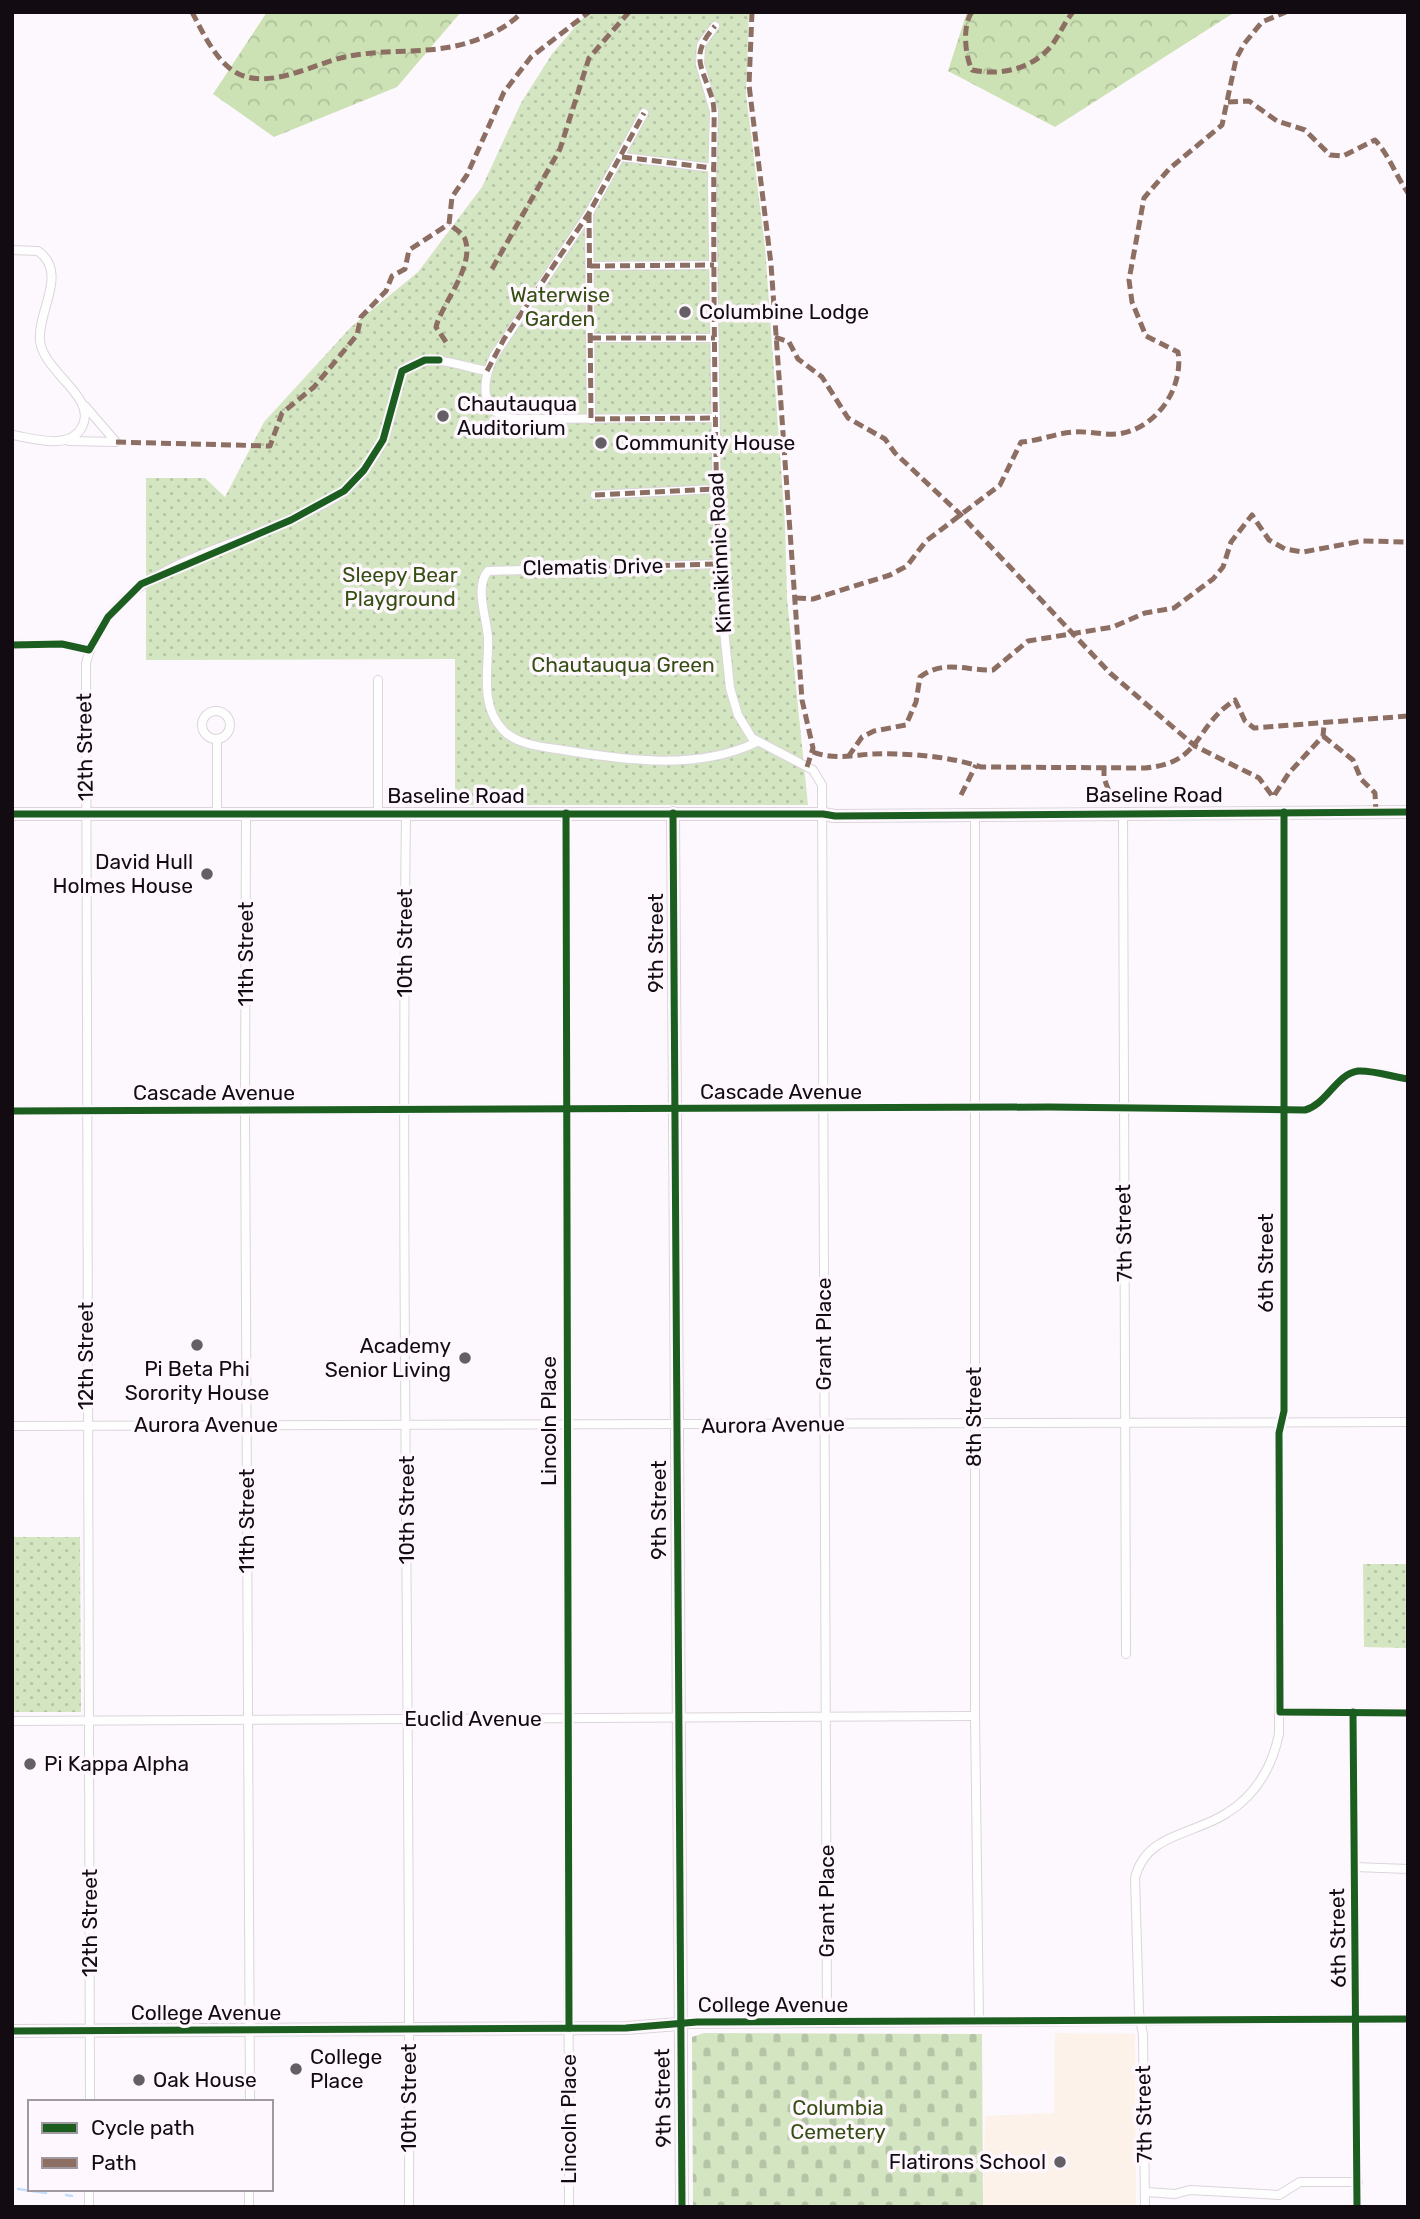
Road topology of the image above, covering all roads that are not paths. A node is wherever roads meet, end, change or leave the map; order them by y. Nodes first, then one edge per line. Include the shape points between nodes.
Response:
1 (715, 26) dead end
2 (643, 113) dead end
3 (622, 157) junction
4 (713, 168) junction
5 (589, 213) junction
6 (12, 250) edge
7 (714, 265) junction
8 (590, 266) junction
9 (591, 338) junction
10 (715, 338) junction
11 (487, 371) junction
12 (85, 407) junction
13 (716, 418) junction
14 (591, 419) junction
15 (12, 435) edge
16 (62, 441) junction
17 (716, 489) junction
18 (595, 495) dead end
19 (718, 564) junction
20 (12, 645) edge
21 (89, 650) junction
22 (378, 680) dead end
23 (217, 740) dead end
24 (757, 742) junction
25 (1123, 812) junction
26 (1408, 812) edge
27 (566, 813) junction
28 (673, 813) junction
29 (1284, 813) junction
30 (12, 814) edge
31 (86, 814) junction
32 (216, 814) junction
33 (246, 814) junction
34 (378, 814) junction
35 (406, 814) junction
36 (823, 814) junction
37 (975, 814) junction
38 (1408, 1079) edge
39 (1124, 1107) junction
40 (975, 1108) junction
41 (824, 1109) junction
42 (1282, 1109) junction
43 (245, 1110) junction
44 (565, 1110) junction
45 (675, 1110) junction
46 (12, 1111) edge
47 (85, 1111) junction
48 (403, 1111) junction
49 (1126, 1422) junction
50 (1281, 1422) junction
51 (1408, 1422) edge
52 (974, 1423) junction
53 (824, 1424) junction
54 (87, 1425) junction
55 (247, 1425) junction
56 (12, 1426) edge
57 (407, 1426) junction
58 (566, 1426) junction
59 (676, 1426) junction
60 (1126, 1654) dead end
61 (1280, 1712) junction
62 (1353, 1712) junction
63 (1408, 1713) edge
64 (975, 1716) junction
65 (825, 1717) junction
66 (567, 1718) junction
67 (247, 1719) junction
68 (409, 1719) junction
69 (678, 1719) junction
70 (12, 1721) edge
71 (89, 1721) junction
72 (1355, 1867) junction
73 (1408, 1869) edge
74 (1408, 2019) edge
75 (1357, 2020) junction
76 (979, 2021) junction
77 (827, 2022) junction
78 (1142, 2022) junction
79 (679, 2024) junction
80 (569, 2028) junction
81 (410, 2029) junction
82 (12, 2031) edge
83 (91, 2031) junction
84 (250, 2031) junction
85 (90, 2100) edge
86 (250, 2100) edge
87 (1358, 2182) junction
88 (1146, 2192) junction
89 (1279, 2195) junction
90 (409, 2207) edge
91 (569, 2207) edge
92 (682, 2207) edge
93 (1146, 2207) edge
94 (1283, 2207) edge
95 (1357, 2207) edge

1 - 4 street, Kinnikinnic Road via 700,54 701,74 713,101
2 - 3 street
3 - 4 street
3 - 5 street
4 - 7 street, Kinnikinnic Road
5 - 8 street
5 - 11 street
6 - 12 street via 38,251 51,266 53,276 40,328 43,353
7 - 8 street
7 - 10 street, Kinnikinnic Road
8 - 9 street
9 - 10 street
9 - 14 street
10 - 13 street, Kinnikinnic Road
11 - 14 street via 485,395 503,416
11 - 21 street, 12th Street via 439,360 425,360 402,371 383,440 344,491 290,520 145,581 108,617
12 - 16 street via 79,432
12 - 16 street via 116,442
13 - 14 street
13 - 17 street, Kinnikinnic Road
15 - 16 street
17 - 18 street
17 - 19 street, Kinnikinnic Road
19 - 24 street, Kinnikinnic Road via 732,698 745,730
19 - 24 street, Clematis Drive via 496,569 485,574 489,702 500,726 512,737 557,749 648,760 717,754
20 - 21 street via 62,644
21 - 31 street, 12th Street via 84,680
22 - 34 street
23 - 32 street
24 - 36 street via 819,776
25 - 29 street, Baseline Road
25 - 37 street, Baseline Road
25 - 39 street, 7th Street
26 - 29 street, Baseline Road
27 - 28 street, Baseline Road
27 - 35 street, Baseline Road
27 - 44 street, Lincoln Place
28 - 36 street, Baseline Road
28 - 45 street, 9th Street
29 - 42 street, 6th Street
30 - 31 street, Baseline Road
31 - 32 street, Baseline Road
31 - 47 street, 12th Street
32 - 33 street, Baseline Road
33 - 34 street, Baseline Road
33 - 43 street, 11th Street
34 - 35 street, Baseline Road
35 - 48 street, 10th Street
36 - 37 street, Baseline Road
36 - 41 street, Grant Place
37 - 40 street, 8th Street
38 - 42 street, Cascade Avenue via 1352,1073 1316,1107
39 - 40 street, Cascade Avenue
39 - 42 street, Cascade Avenue
39 - 49 street, 7th Street
40 - 41 street, Cascade Avenue
40 - 52 street, 8th Street
41 - 45 street, Cascade Avenue
41 - 53 street, Grant Place
42 - 50 street, 6th Street
43 - 47 street, Cascade Avenue
43 - 48 street, Cascade Avenue
43 - 55 street, 11th Street
44 - 45 street, Cascade Avenue
44 - 48 street, Cascade Avenue
44 - 58 street, Lincoln Place
45 - 59 street, 9th Street
46 - 47 street, Cascade Avenue
47 - 54 street, 12th Street
48 - 57 street, 10th Street
49 - 50 street, Aurora Avenue
49 - 52 street, Aurora Avenue
49 - 60 street, 7th Street
50 - 51 street, Aurora Avenue
50 - 61 street, 6th Street
52 - 53 street, Aurora Avenue
52 - 64 street, 8th Street
53 - 59 street, Aurora Avenue
53 - 65 street, Grant Place
54 - 55 street, Aurora Avenue
54 - 56 street, Aurora Avenue
54 - 71 street, 12th Street
55 - 57 street, Aurora Avenue
55 - 67 street, 11th Street
57 - 58 street, Aurora Avenue
57 - 68 street, 10th Street
58 - 59 street, Aurora Avenue
58 - 66 street, Lincoln Place
59 - 69 street, 9th Street
61 - 62 street
61 - 78 street, 7th Street via 1275,1752 1256,1788 1226,1814 1161,1841 1138,1867
62 - 63 street
62 - 72 street, 6th Street
64 - 65 street, Euclid Avenue
64 - 76 street, 8th Street
65 - 69 street, Euclid Avenue
65 - 77 street, Grant Place
66 - 68 street, Euclid Avenue
66 - 69 street, Euclid Avenue
66 - 80 street, Lincoln Place
67 - 68 street, Euclid Avenue
67 - 71 street, Euclid Avenue
67 - 84 street, 11th Street
68 - 81 street, 10th Street
69 - 79 street, 9th Street
70 - 71 street, Euclid Avenue
71 - 83 street, 12th Street
72 - 73 street
72 - 75 street, 6th Street
74 - 75 street, College Avenue
75 - 78 street, College Avenue
75 - 87 street, 6th Street
76 - 77 street, College Avenue
76 - 78 street, College Avenue
77 - 79 street, College Avenue
78 - 88 street, 7th Street
79 - 80 street, College Avenue
79 - 92 street, 9th Street
80 - 81 street, College Avenue
80 - 91 street, Lincoln Place
81 - 84 street, College Avenue
81 - 90 street, 10th Street
82 - 83 street, College Avenue
83 - 84 street, College Avenue
83 - 85 street, 12th Street
84 - 86 street, 11th Street
87 - 89 street via 1300,2182
87 - 95 street, 6th Street
88 - 89 street
88 - 93 street, 7th Street
89 - 94 street

